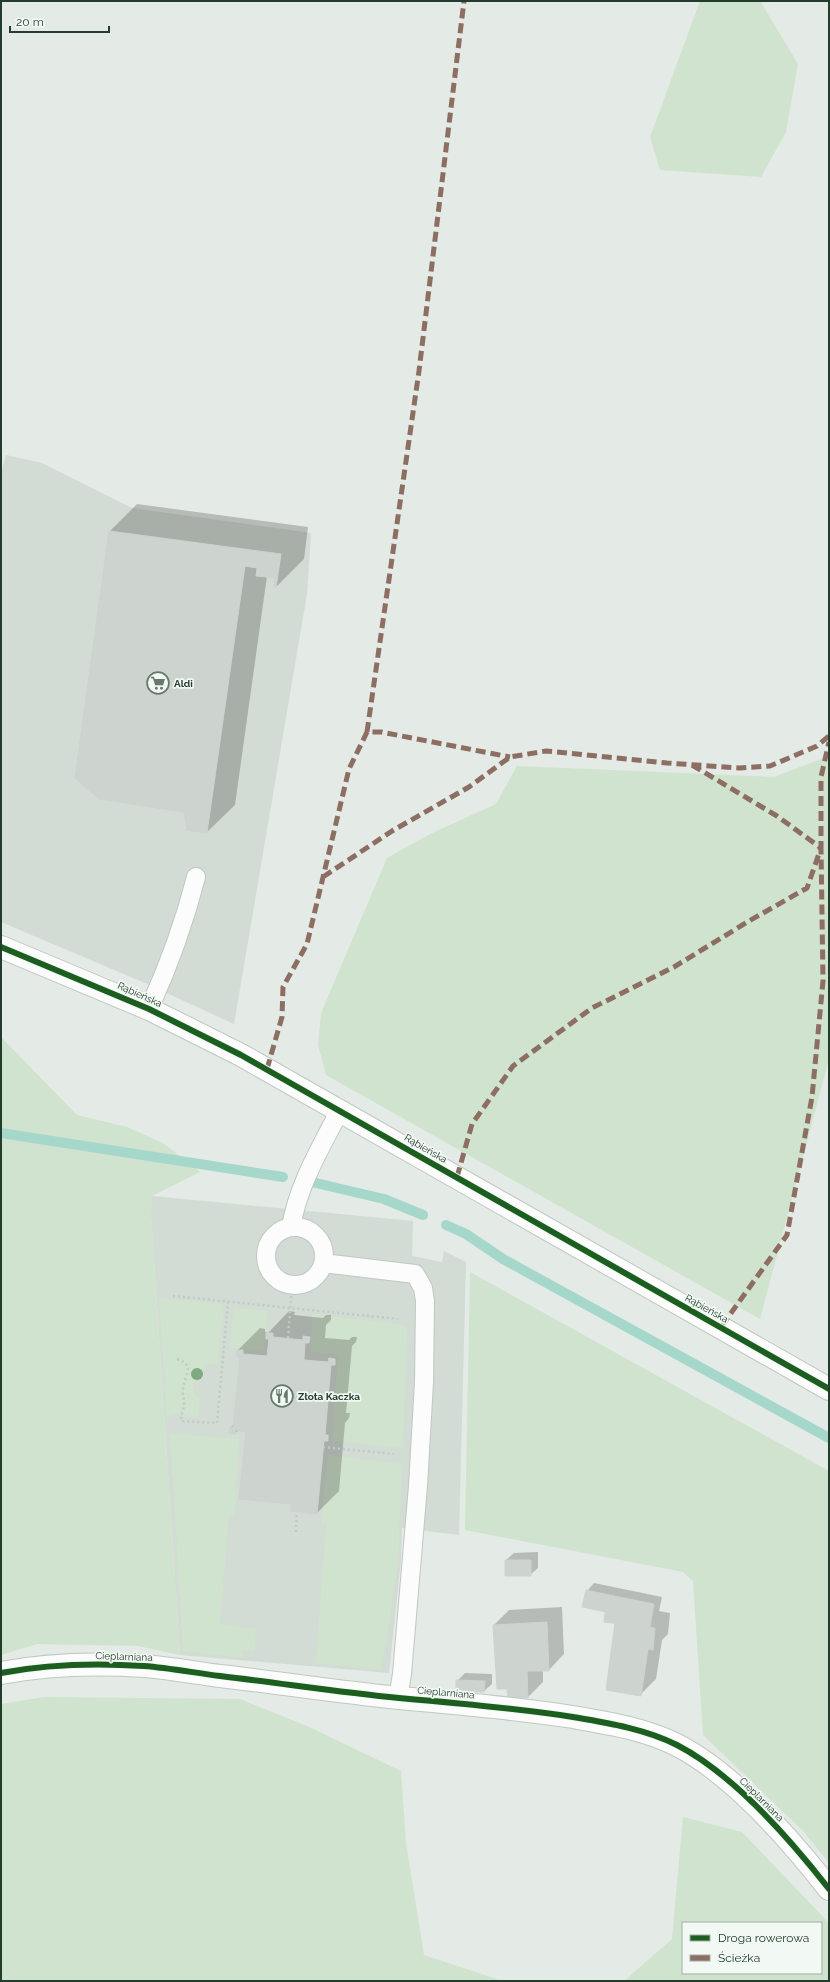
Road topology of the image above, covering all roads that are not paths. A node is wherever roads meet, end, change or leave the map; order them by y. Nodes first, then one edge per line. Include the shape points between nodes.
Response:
1 (196, 877) dead end
2 (1, 947) edge
3 (149, 1009) junction
4 (340, 1110) junction
5 (291, 1226) junction
6 (323, 1263) junction
7 (829, 1389) edge
8 (1, 1673) edge
9 (398, 1698) junction
10 (829, 1889) edge

1 - 3 lane via 185,922
2 - 3 street, Rąbieńska
3 - 4 street, Rąbieńska via 241,1055
4 - 5 lane via 300,1191
4 - 7 street, Rąbieńska
5 - 6 lane via 313,1232 320,1239 324,1247
5 - 6 lane via 276,1233 266,1249 268,1269 274,1276 282,1282 301,1285 318,1275
6 - 9 lane via 415,1274 424,1288 424,1382 420,1457
8 - 9 street, Cieplarniana via 72,1666 146,1666
9 - 10 street, Cieplarniana via 497,1706 595,1720 675,1744 706,1763 735,1786 802,1854

